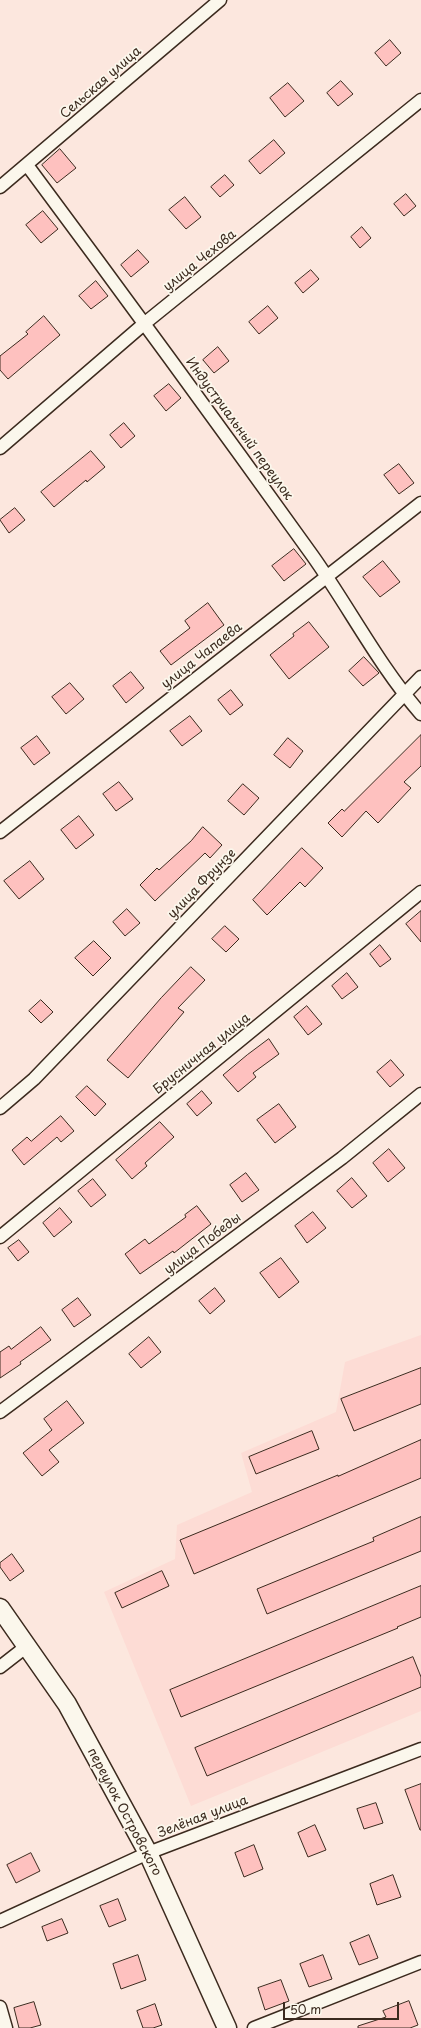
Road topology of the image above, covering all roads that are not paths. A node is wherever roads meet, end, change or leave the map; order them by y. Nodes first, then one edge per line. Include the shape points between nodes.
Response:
1 (220, 0) edge
2 (421, 100) edge
3 (27, 165) junction
4 (0, 188) edge
5 (146, 323) junction
6 (0, 448) edge
7 (421, 503) edge
8 (327, 576) junction
9 (421, 677) edge
10 (403, 694) junction
11 (421, 714) edge
12 (0, 832) edge
13 (421, 892) edge
14 (421, 1094) edge
15 (0, 1108) edge
16 (0, 1237) edge
17 (0, 1412) edge
18 (0, 1608) edge
19 (27, 1646) junction
20 (0, 1667) edge
21 (421, 1749) edge
22 (148, 1853) junction
23 (0, 1921) edge
24 (421, 1962) edge
25 (0, 2007) edge
26 (6, 2028) edge
27 (227, 2028) edge
28 (254, 2028) edge

1 - 3 street, Сельская улица
2 - 5 street, улица Чехова
3 - 4 street, Сельская улица
3 - 5 street, Индустриальный переулок
5 - 6 street, улица Чехова
5 - 8 street, Индустриальный переулок
7 - 8 street, улица Чапаева
8 - 10 street, Индустриальный переулок
8 - 12 street, улица Чапаева
9 - 10 street, улица Фрунзе
10 - 11 street, Индустриальный переулок
10 - 15 street, улица Фрунзе via 34,1079
13 - 16 street, Брусничная улица
14 - 17 street, улица Победы via 342,1158
18 - 19 street, переулок Островского
19 - 20 street
19 - 22 street, переулок Островского via 67,1704
21 - 22 street, Зелёная улица
22 - 23 street, Зелёная улица
22 - 27 street, переулок Островского
24 - 28 street
25 - 26 street

